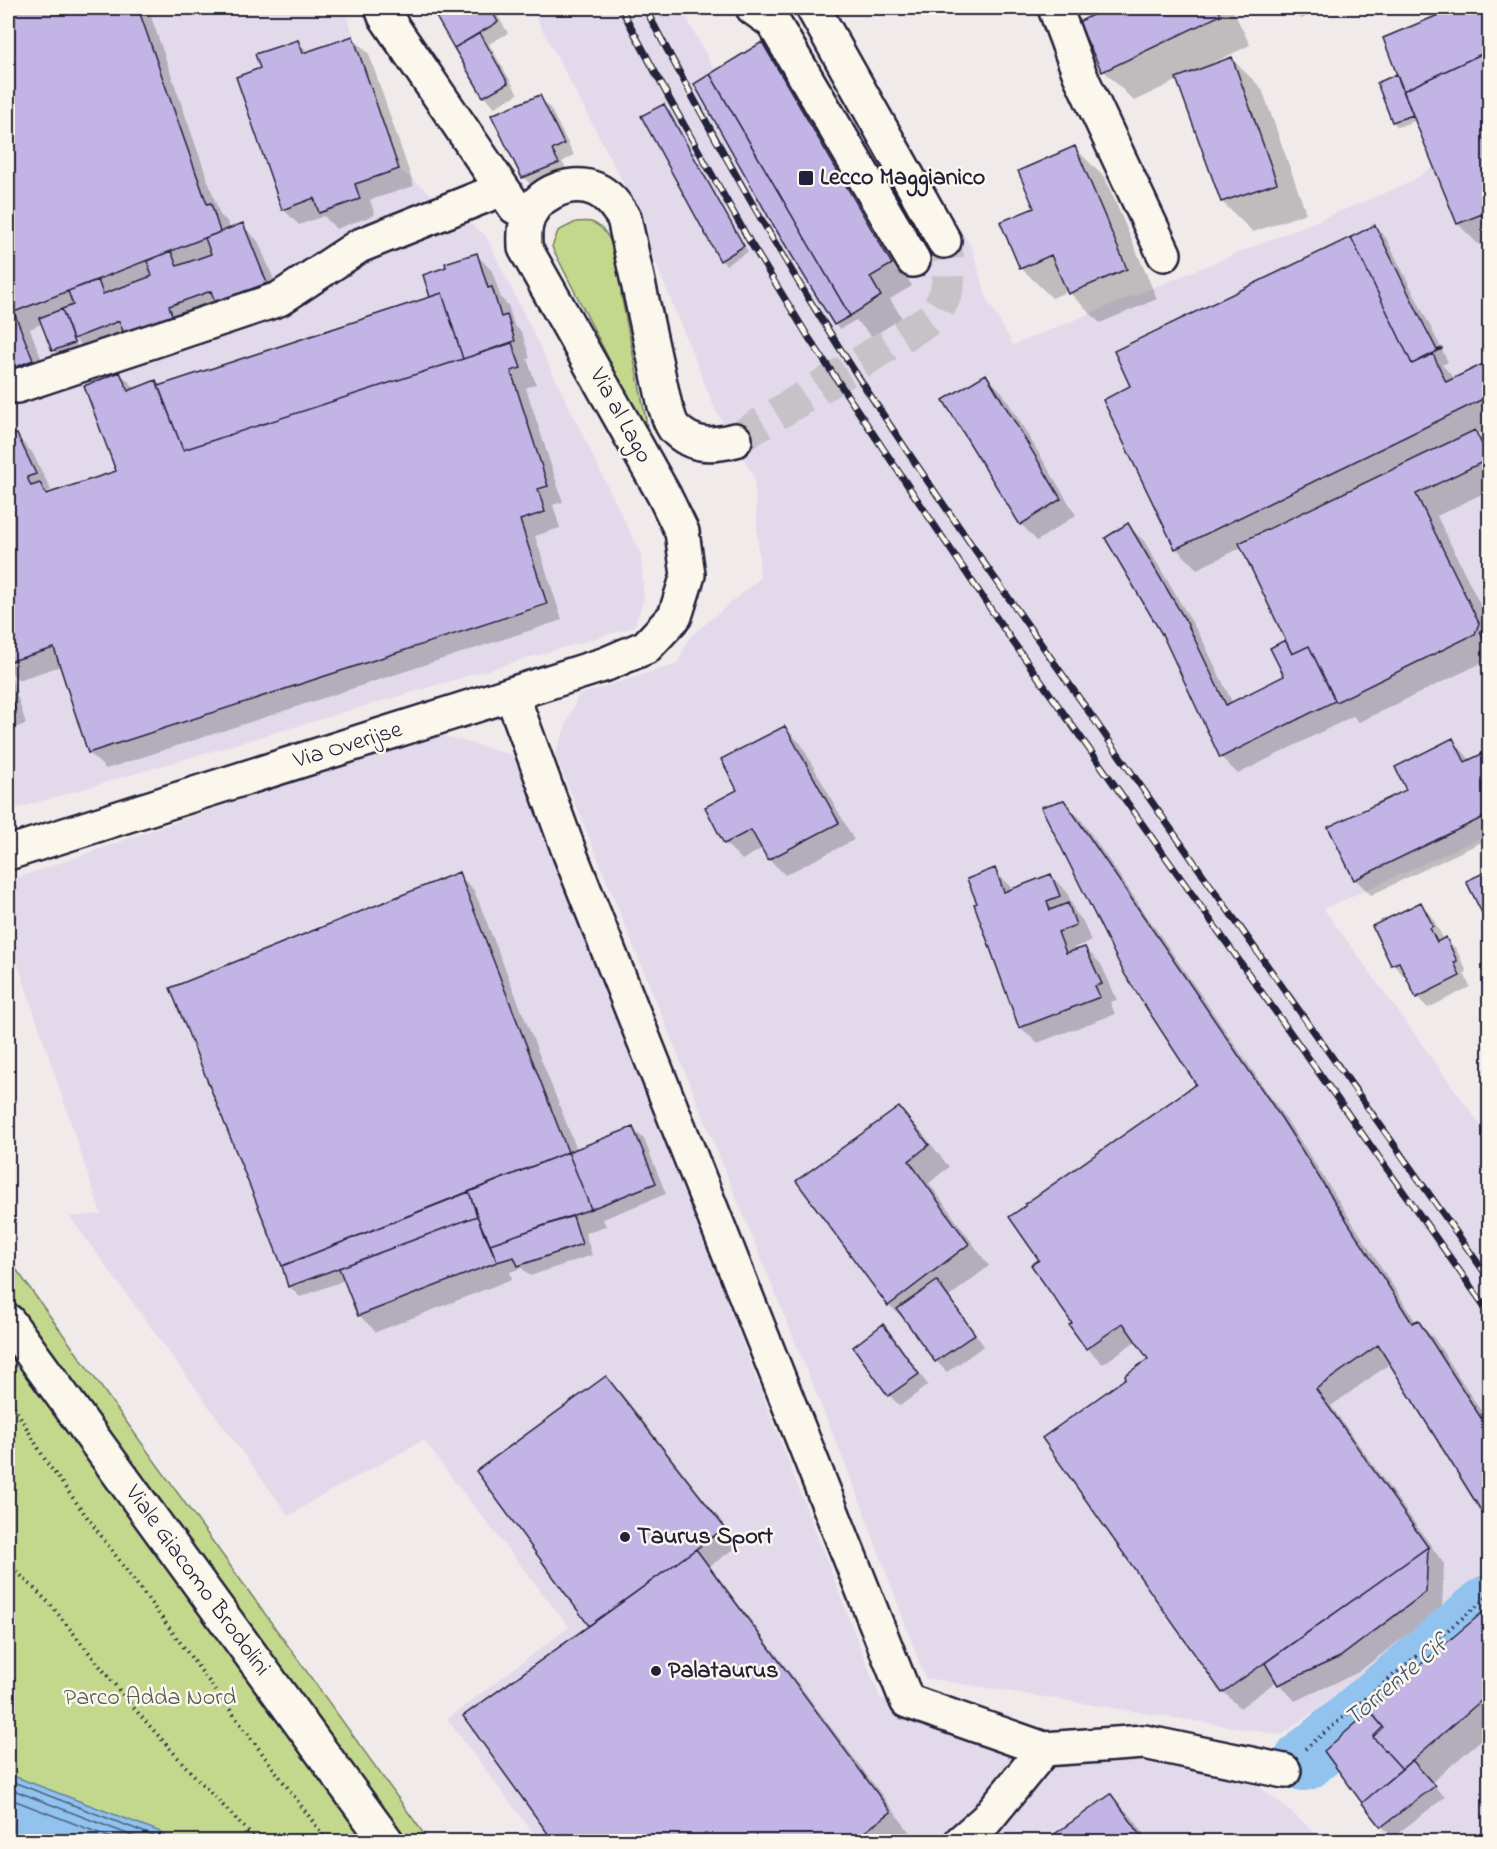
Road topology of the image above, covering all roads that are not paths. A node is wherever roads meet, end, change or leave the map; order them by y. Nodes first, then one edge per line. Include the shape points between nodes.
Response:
1 (382, 8) edge
2 (753, 8) edge
3 (813, 8) edge
4 (1055, 8) edge
5 (502, 189) junction
6 (526, 224) junction
7 (944, 241) tunnel mouth
8 (1164, 254) dead end
9 (913, 260) tunnel mouth
10 (17, 386) dead end
11 (735, 440) tunnel mouth
12 (675, 616) joint
13 (512, 695) junction
14 (8, 853) edge
15 (8, 1321) edge
16 (1044, 1749) junction
17 (1284, 1771) road end
18 (387, 1842) edge
19 (961, 1842) edge

1 - 5 street
2 - 9 street via 773,22
3 - 7 street
4 - 8 street via 1080,75
5 - 6 street
5 - 10 street via 359,246 279,298
6 - 11 street, Via al Lago via 536,204 552,191 563,188 594,189 612,201 624,218 665,406 674,428 692,441 715,446
6 - 12 street, Via al Lago via 525,248 682,532 688,575
12 - 13 street, Via Overijse via 646,647
13 - 14 street, Via Overijse
13 - 16 street via 570,854 907,1701
15 - 18 street, Viale Giacomo Brodolini
16 - 17 street via 1144,1742
16 - 19 street via 986,1820

